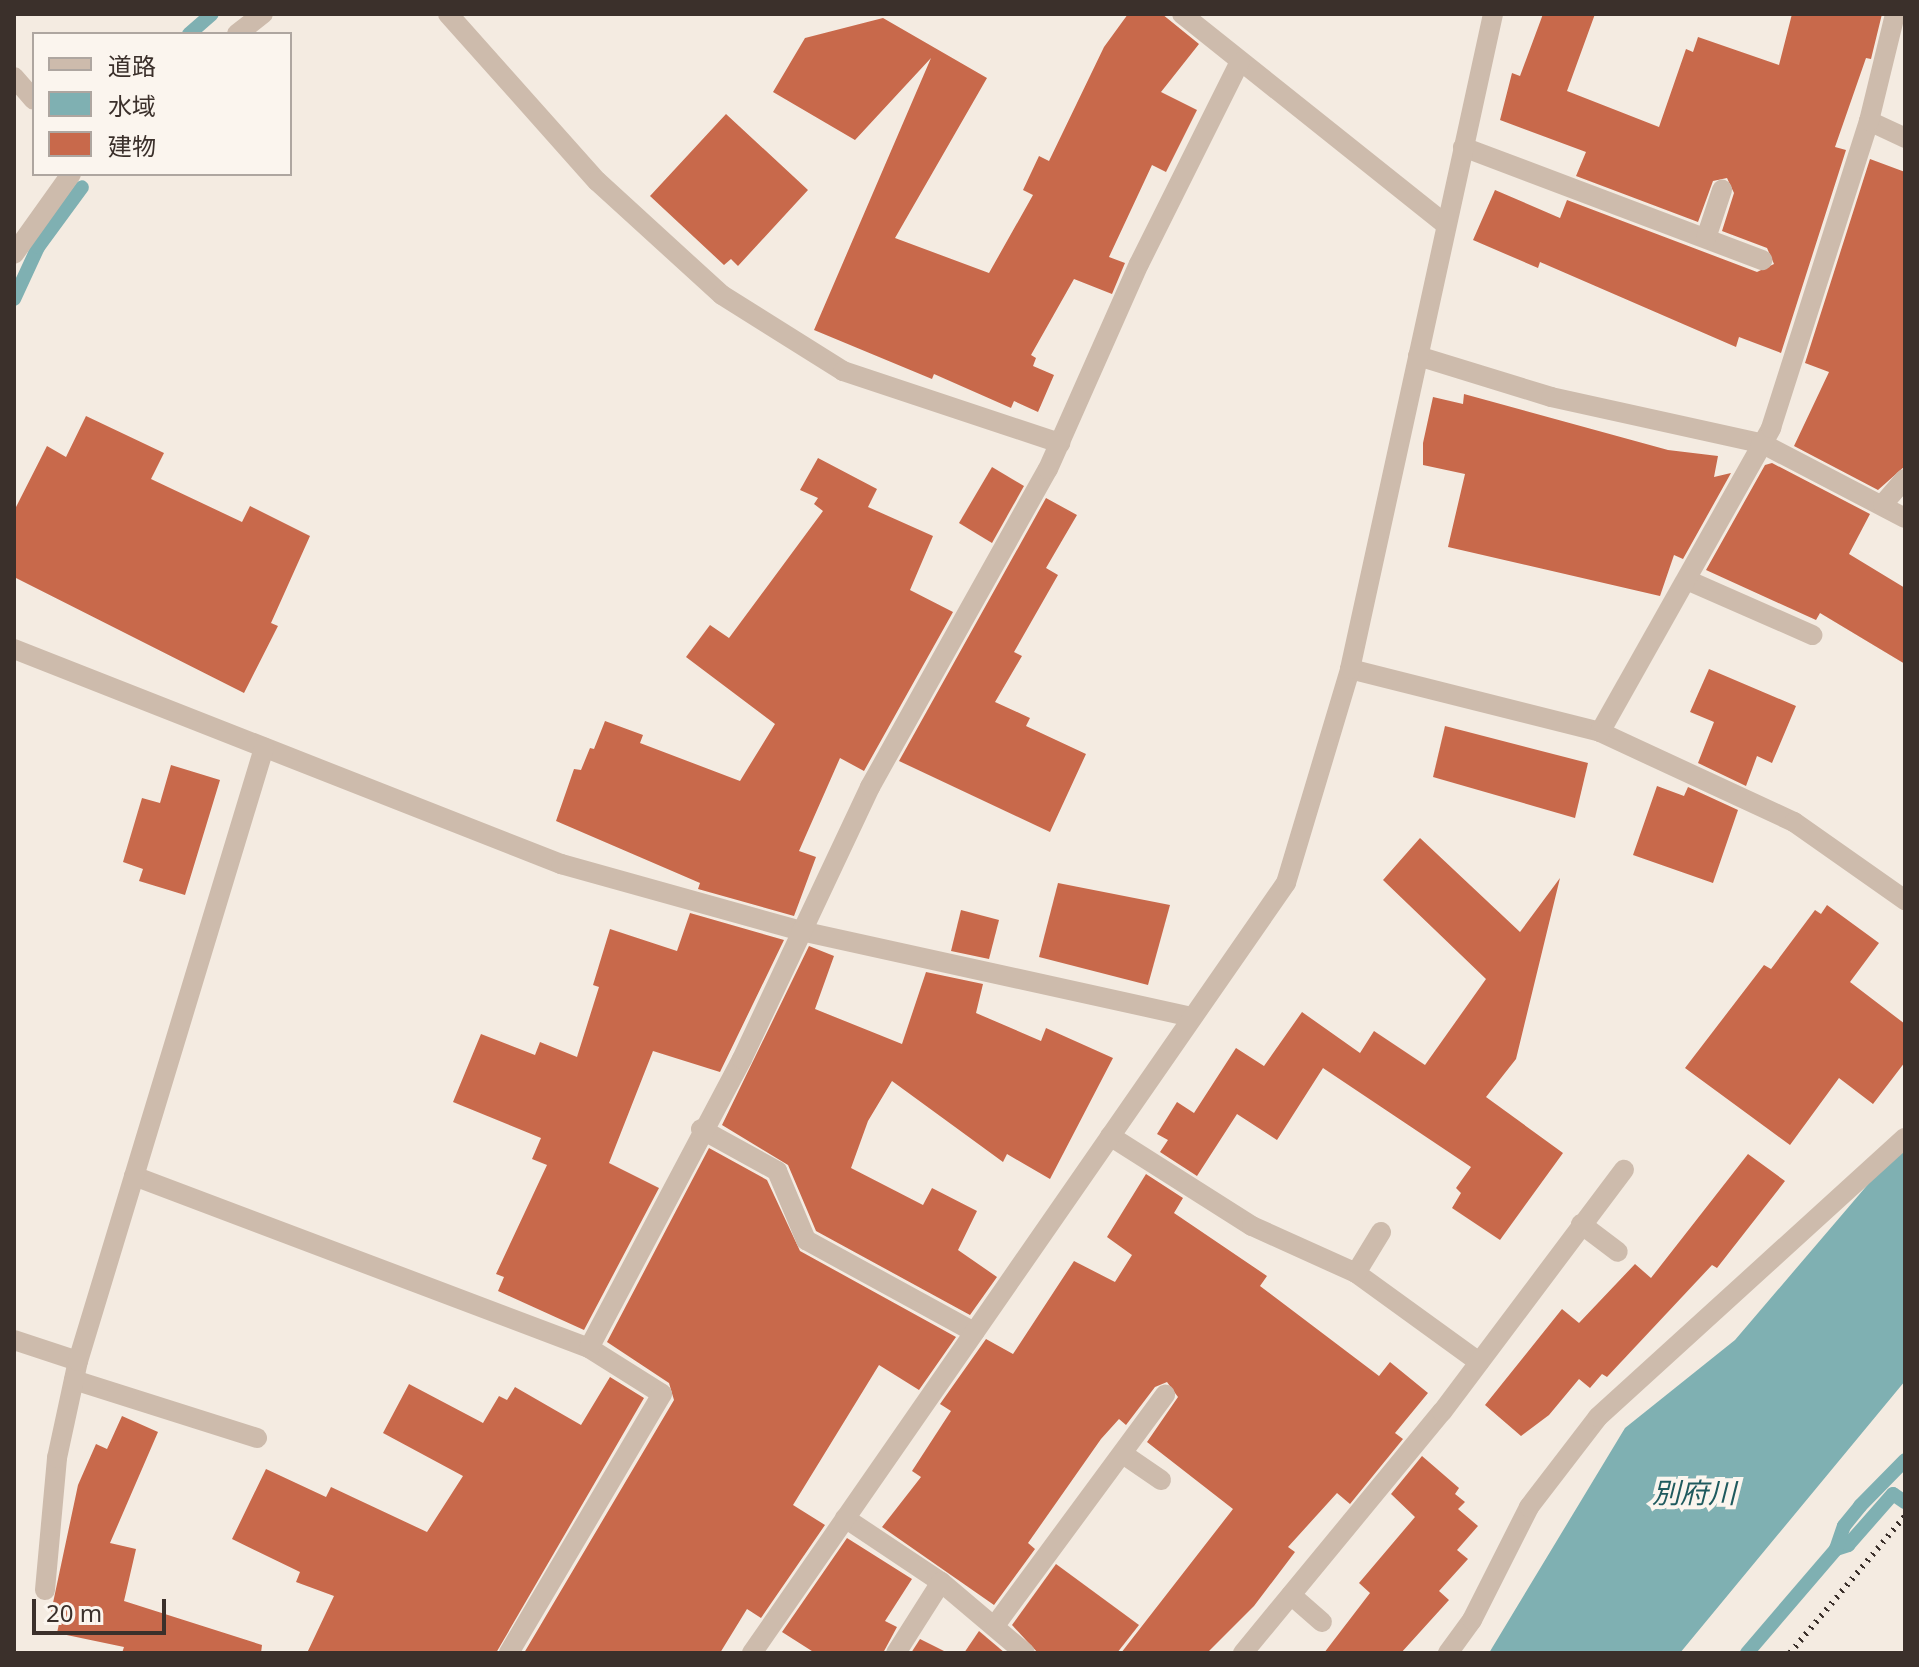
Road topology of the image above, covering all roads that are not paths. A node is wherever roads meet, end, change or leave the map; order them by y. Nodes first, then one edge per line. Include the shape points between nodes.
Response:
1 (263, 14) edge
2 (448, 14) edge
3 (1182, 14) edge
4 (1493, 14) edge
5 (1895, 14) edge
6 (240, 32) edge
7 (1239, 63) junction
8 (14, 77) edge
9 (32, 98) edge
10 (1869, 121) junction
11 (1905, 138) edge
12 (1463, 147) junction
13 (70, 176) edge
14 (1722, 190) dead end
15 (1446, 225) junction
16 (1706, 238) junction
17 (14, 254) edge
18 (1762, 260) dead end
19 (1418, 356) junction
20 (1060, 443) junction
21 (1761, 443) junction
22 (1905, 479) edge
23 (1883, 504) junction
24 (1905, 518) edge
25 (1687, 580) junction
26 (1812, 635) dead end
27 (14, 649) edge
28 (1350, 669) junction
29 (1600, 732) junction
30 (264, 748) junction
31 (1905, 900) edge
32 (801, 931) junction
33 (1192, 1017) junction
34 (701, 1129) junction
35 (1110, 1136) junction
36 (1905, 1138) edge
37 (1624, 1170) dead end
38 (134, 1176) junction
39 (1581, 1224) junction
40 (1381, 1232) dead end
41 (1618, 1252) dead end
42 (1356, 1273) junction
43 (974, 1332) junction
44 (14, 1340) edge
45 (589, 1348) junction
46 (1479, 1362) junction
47 (76, 1370) junction
48 (1165, 1395) dead end
49 (257, 1438) dead end
50 (1123, 1454) junction
51 (1161, 1480) dead end
52 (845, 1518) junction
53 (941, 1582) junction
54 (45, 1590) dead end
55 (1291, 1595) junction
56 (1322, 1622) dead end
57 (996, 1624) junction
58 (509, 1653) edge
59 (752, 1653) edge
60 (896, 1653) edge
61 (1025, 1653) edge
62 (1243, 1653) edge
63 (1448, 1653) edge

1 - 6 street
2 - 20 street via 597,181 722,295 843,371
3 - 7 street
4 - 12 street
5 - 10 street
7 - 15 street
7 - 20 street via 1139,264
8 - 9 street
10 - 11 street
10 - 21 street via 1771,428
12 - 15 street
12 - 16 street
13 - 17 street
14 - 16 street
15 - 19 street
16 - 18 street
19 - 21 street via 1551,397
19 - 28 street
20 - 32 street via 870,787
21 - 23 street
21 - 25 street
22 - 23 street
23 - 24 street
25 - 26 street
25 - 29 street
27 - 30 street
28 - 29 street
28 - 33 street via 1286,883
29 - 31 street via 1794,822
30 - 32 street via 561,864
30 - 38 street
32 - 33 street
32 - 34 street via 742,1059
33 - 35 street
34 - 43 street via 777,1171 806,1240
34 - 45 street
35 - 42 street via 1252,1226
35 - 43 street
36 - 63 street via 1598,1417 1529,1507 1472,1620
37 - 39 street
38 - 45 street
38 - 47 street
39 - 41 street
39 - 46 street
40 - 42 street
42 - 46 street
43 - 52 street
44 - 47 street
45 - 58 street via 662,1394
46 - 55 street
47 - 49 street
47 - 54 street via 57,1458
48 - 50 street
50 - 51 street
50 - 57 street
52 - 53 street
52 - 59 street
53 - 57 street
53 - 60 street
55 - 56 street
55 - 62 street
57 - 61 street

